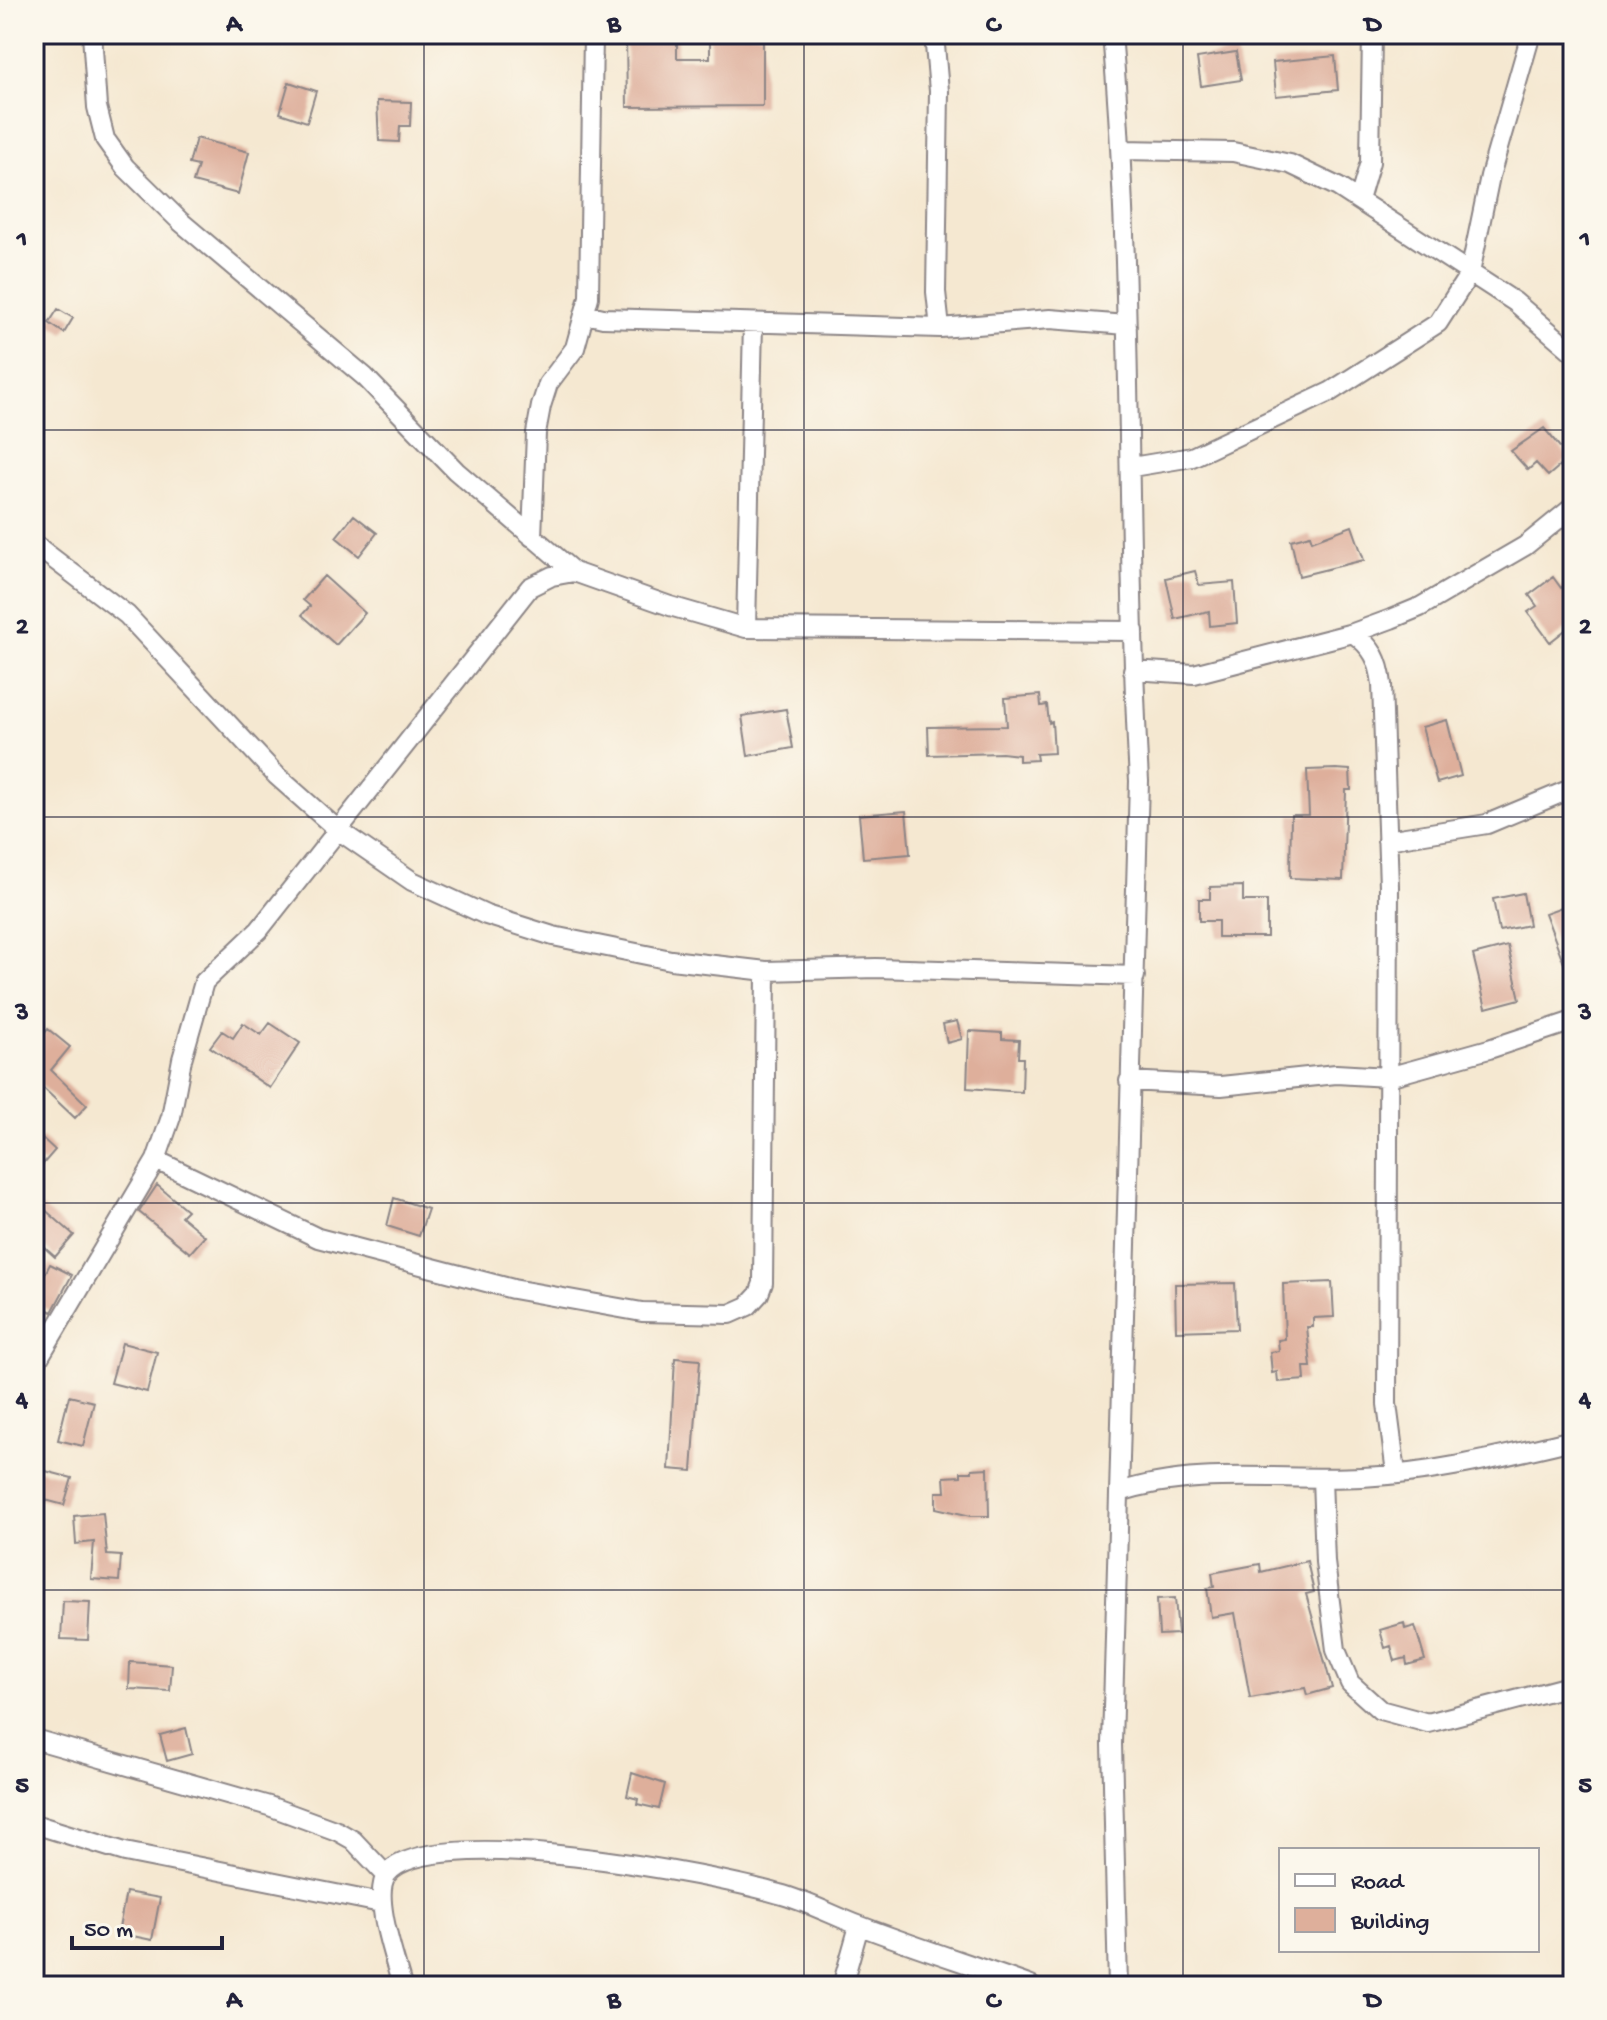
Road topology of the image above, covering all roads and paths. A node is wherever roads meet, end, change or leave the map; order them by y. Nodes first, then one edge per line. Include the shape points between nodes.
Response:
1 (92, 34) edge
2 (593, 34) edge
3 (934, 34) edge
4 (1112, 34) edge
5 (1372, 34) edge
6 (1531, 34) edge
7 (1122, 150) junction
8 (1359, 200) junction
9 (1470, 273) junction
10 (586, 314) junction
11 (753, 323) junction
12 (1127, 325) junction
13 (940, 328) junction
14 (1573, 352) edge
15 (1132, 467) junction
16 (1573, 507) edge
17 (532, 537) junction
18 (34, 544) edge
19 (574, 572) junction
20 (746, 628) junction
21 (1134, 631) junction
22 (1353, 633) junction
23 (1133, 670) junction
24 (1573, 788) edge
25 (338, 830) junction
26 (1387, 840) junction
27 (766, 971) junction
28 (1135, 976) junction
29 (1573, 1021) edge
30 (1388, 1077) junction
31 (1129, 1081) junction
32 (156, 1160) junction
33 (34, 1366) edge
34 (1573, 1440) edge
35 (1396, 1473) junction
36 (1322, 1478) junction
37 (1120, 1492) junction
38 (1573, 1685) edge
39 (34, 1739) edge
40 (34, 1824) edge
41 (386, 1875) junction
42 (381, 1903) junction
43 (859, 1926) junction
44 (402, 1986) edge
45 (842, 1986) edge
46 (1031, 1986) edge
47 (1118, 1986) edge

1 - 17 street via 97,107 105,139 125,167 181,222 365,377 456,471
2 - 10 street
3 - 13 street
4 - 7 street
5 - 8 street via 1370,162
6 - 9 street via 1490,176
7 - 8 street via 1247,155 1290,164
7 - 12 street
8 - 9 street
9 - 14 street via 1515,302
9 - 15 street via 1438,323 1330,392 1192,457
10 - 11 street
10 - 17 street via 575,348 548,384 541,406
11 - 13 street
11 - 20 street
12 - 13 street via 1050,319
12 - 15 street
15 - 21 street
16 - 22 street via 1525,546 1420,607
17 - 19 street
18 - 25 street via 127,615 277,776
19 - 20 street
19 - 25 street via 530,587
20 - 21 street
21 - 23 street
22 - 23 street via 1194,674
22 - 26 street via 1379,660
23 - 28 street via 1139,781
24 - 26 street via 1487,824
25 - 27 street via 412,881 486,915 567,939 671,960
25 - 32 street via 259,930 204,982
26 - 30 street
27 - 28 street via 876,968
27 - 32 street via 763,1283 748,1306 730,1314 642,1312 527,1292 318,1238
28 - 31 street
29 - 30 street
30 - 31 street via 1336,1074 1221,1086
30 - 35 street via 1387,1404
31 - 37 street
32 - 33 street
34 - 35 street
35 - 36 street
36 - 37 street via 1154,1481
36 - 38 street via 1336,1650 1350,1683 1380,1710 1428,1723
37 - 47 street via 1112,1744
39 - 41 street via 269,1806 337,1831
40 - 42 street via 125,1852
41 - 42 street
41 - 43 street via 422,1855 462,1851 578,1857 702,1875 782,1894
42 - 44 street
43 - 45 street
43 - 46 street

